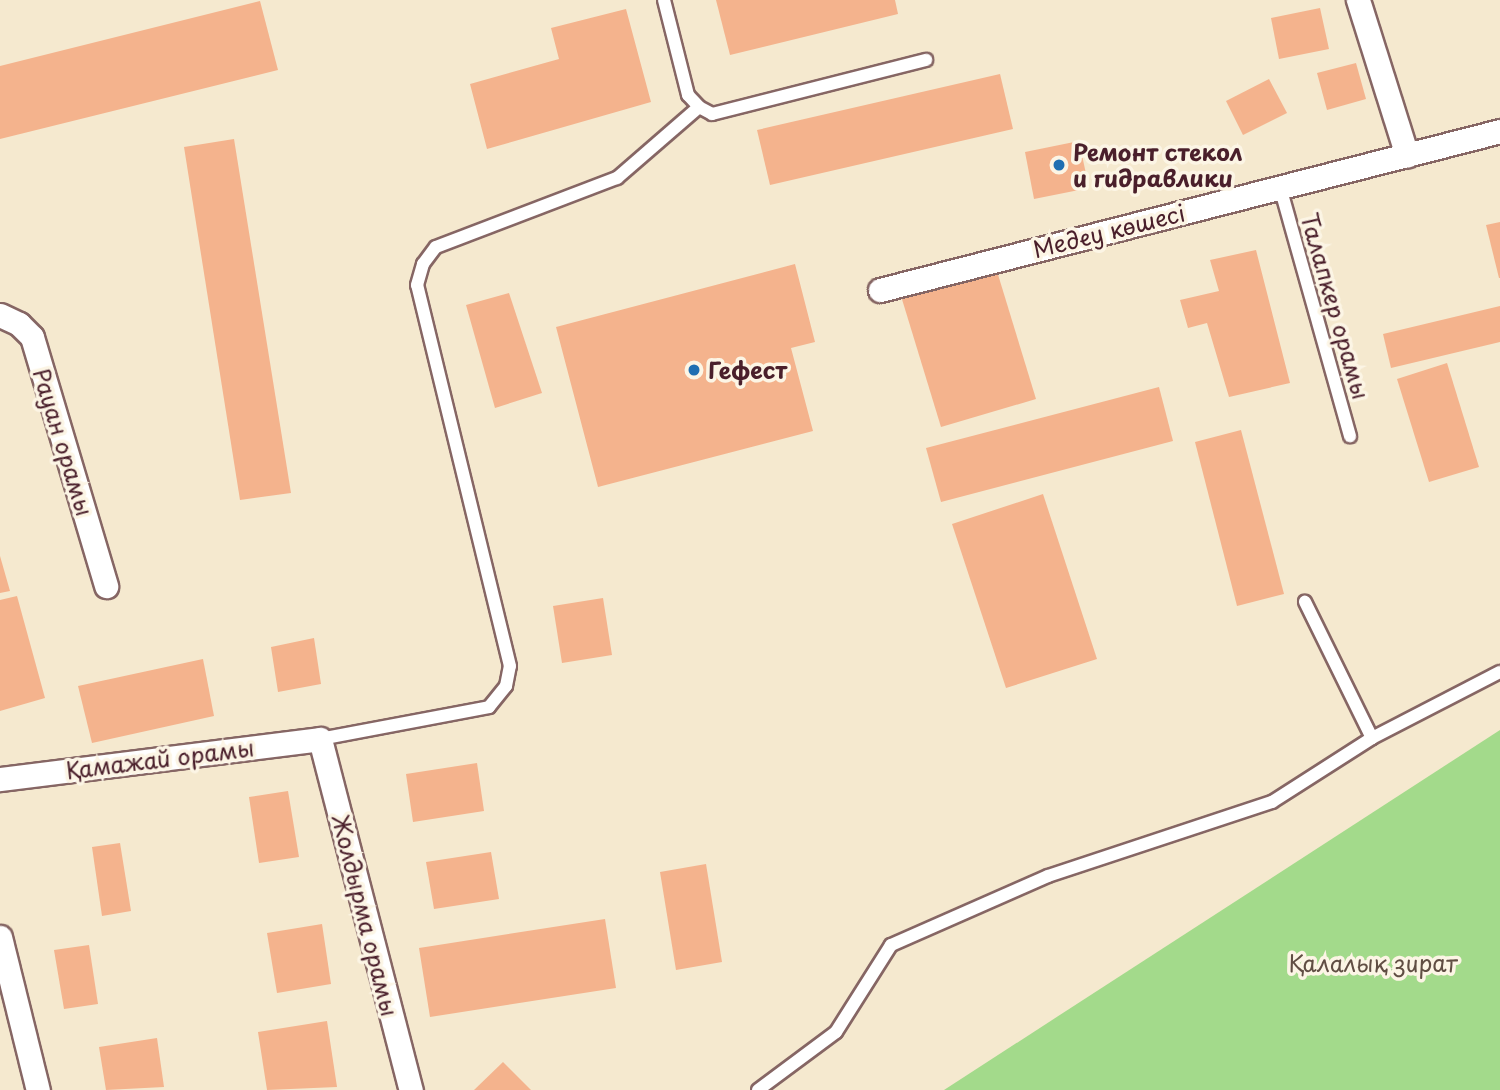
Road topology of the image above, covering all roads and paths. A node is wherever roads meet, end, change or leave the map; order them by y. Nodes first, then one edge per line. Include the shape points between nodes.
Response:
1 (664, 0) edge
2 (1358, 0) edge
3 (926, 60) dead end
4 (699, 107) junction
5 (1500, 131) edge
6 (1407, 155) junction
7 (1280, 187) junction
8 (880, 290) dead end
9 (0, 315) edge
10 (1350, 436) dead end
11 (106, 586) dead end
12 (1305, 602) dead end
13 (1500, 673) edge
14 (1372, 738) junction
15 (320, 739) junction
16 (0, 779) edge
17 (0, 937) edge
18 (38, 1090) edge
19 (411, 1090) edge
20 (758, 1090) edge

1 - 4 lane via 688,95
2 - 6 street
3 - 4 lane via 712,114
4 - 15 lane via 617,178 436,247 423,264 417,285 510,666 506,685 489,707
5 - 6 street, Медеу көшесі
6 - 7 street, Медеу көшесі
7 - 8 street, Медеу көшесі
7 - 10 lane, Талапкер орамы
9 - 11 street, Рауан орамы via 32,337
12 - 14 lane
13 - 14 lane
14 - 20 lane via 1272,802 1048,876 891,945 836,1032
15 - 16 street, Қамажай орамы
15 - 19 street, Жолдырма орамы
17 - 18 street

